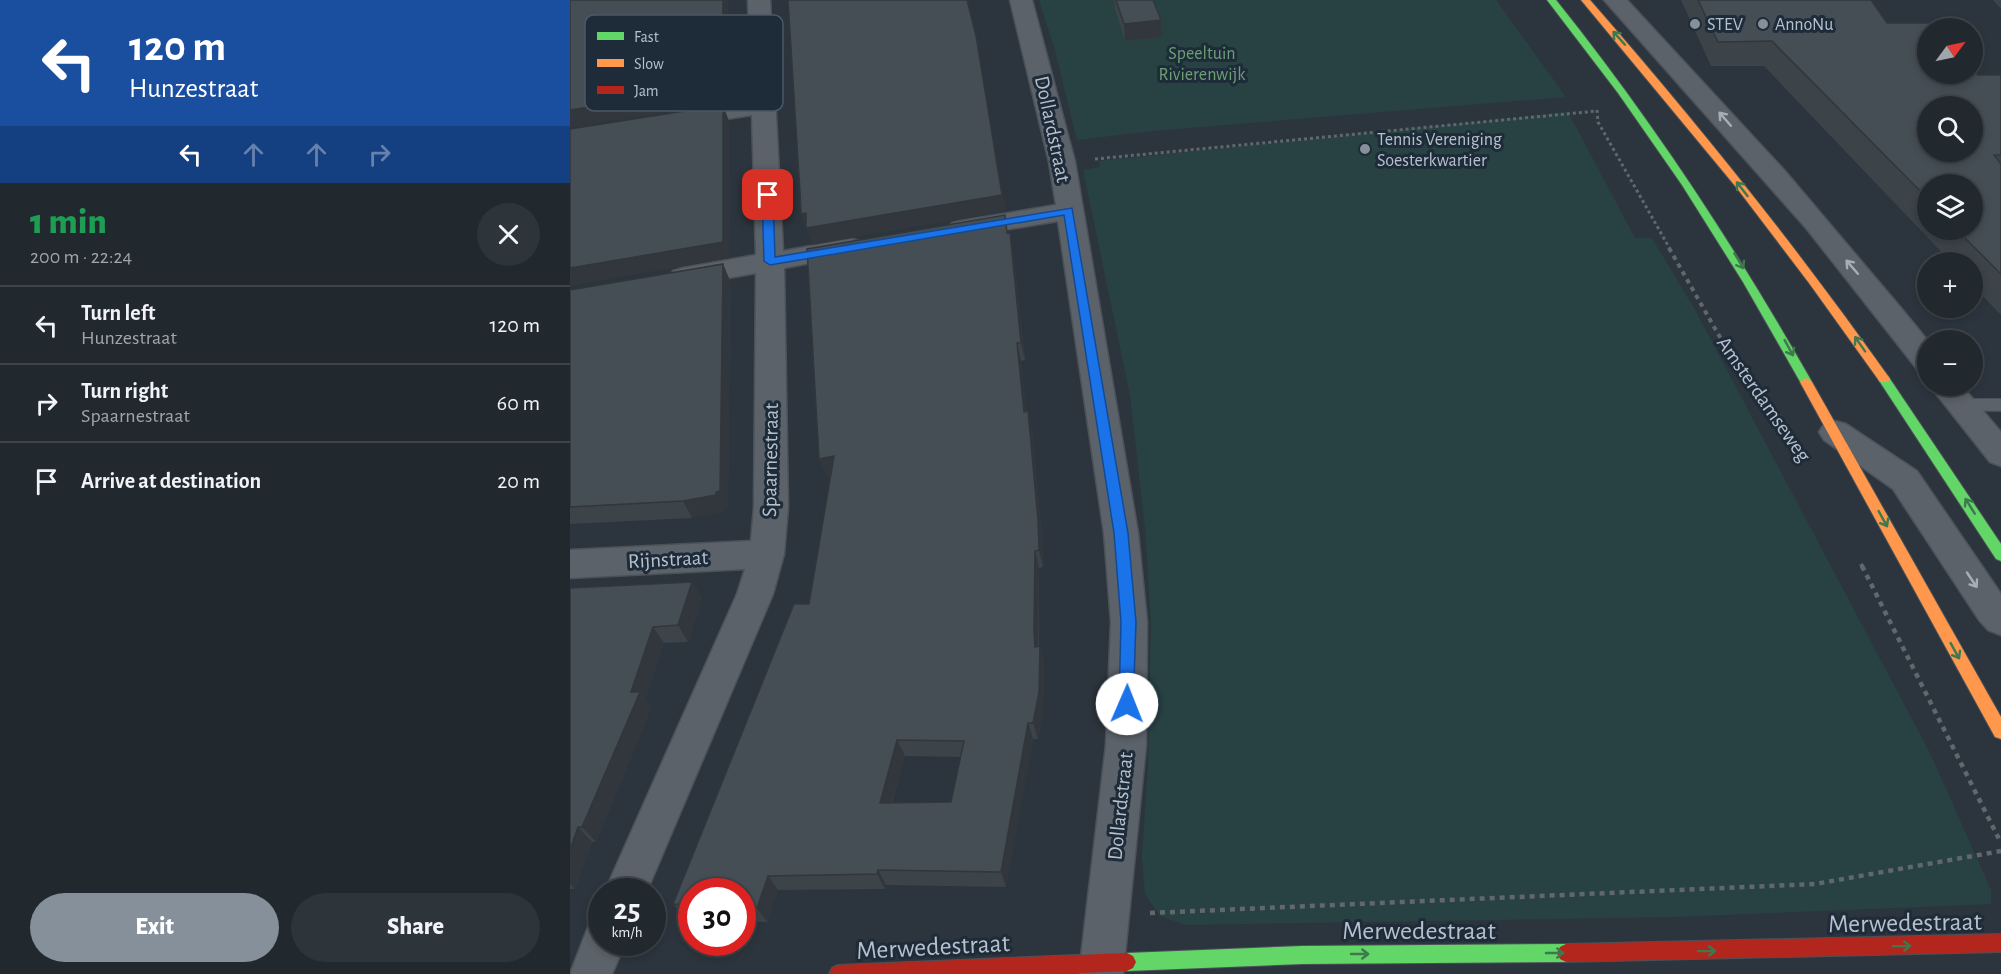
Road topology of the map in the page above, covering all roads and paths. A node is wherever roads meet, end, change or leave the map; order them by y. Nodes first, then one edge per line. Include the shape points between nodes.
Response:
1 (759, 0) edge
2 (1021, 0) edge
3 (1551, 0) edge
4 (1585, 0) edge
5 (1615, 0) edge
6 (760, 15) edge
7 (1595, 102) dead end
8 (733, 111) edge
9 (765, 111) edge
10 (1597, 111) junction
11 (662, 122) edge
12 (1062, 162) junction
13 (1068, 211) junction
14 (931, 234) edge
15 (873, 244) edge
16 (770, 261) junction
17 (652, 282) edge
18 (1917, 348) edge
19 (1954, 396) edge
20 (1958, 396) edge
21 (2001, 405) edge
22 (1786, 425) dead end
23 (1835, 432) junction
24 (2001, 454) edge
25 (767, 554) junction
26 (1857, 555) dead end
27 (2001, 555) edge
28 (570, 564) edge
29 (2001, 620) edge
30 (2001, 732) edge
31 (2001, 843) edge
32 (2001, 851) edge
33 (632, 878) edge
34 (1109, 915) junction
35 (2001, 943) edge
36 (598, 956) edge
37 (1302, 964) edge
38 (1102, 968) edge
39 (590, 974) edge
40 (838, 974) edge

1 - 6 street, Spaarnestraat
2 - 12 street, Dollardstraat
3 -> 23 main road, Amsterdamseweg via 1650,124 1702,201
27 -> 4 main road via 1845,322 1670,97
18 -> 5 street via 1874,292 1703,94
7 - 10 path, Amsterdamseweg
8 - 11 street
9 - 16 street, Spaarnestraat
10 - 12 path
10 - 22 path, Amsterdamseweg via 1598,122 1733,360
12 - 13 street, Dollardstraat
13 - 14 street
13 - 34 street, Dollardstraat via 1121,533 1129,622 1126,745
15 - 16 street
16 - 17 street
16 - 25 street, Spaarnestraat via 771,507
19 - 24 street
20 - 21 lane
23 -> 29 street, Amsterdamseweg via 1905,480
23 -> 30 main road, Amsterdamseweg
25 - 28 street, Rijnstraat
25 - 33 street, Spaarnestraat via 755,594
26 - 31 path
32 - 34 path via 1815,884
34 - 38 street, Dollardstraat
37 -> 35 main road, Merwedestraat
36 - 39 street
37 - 38 main road, Merwedestraat
38 - 40 main road, Merwedestraat

